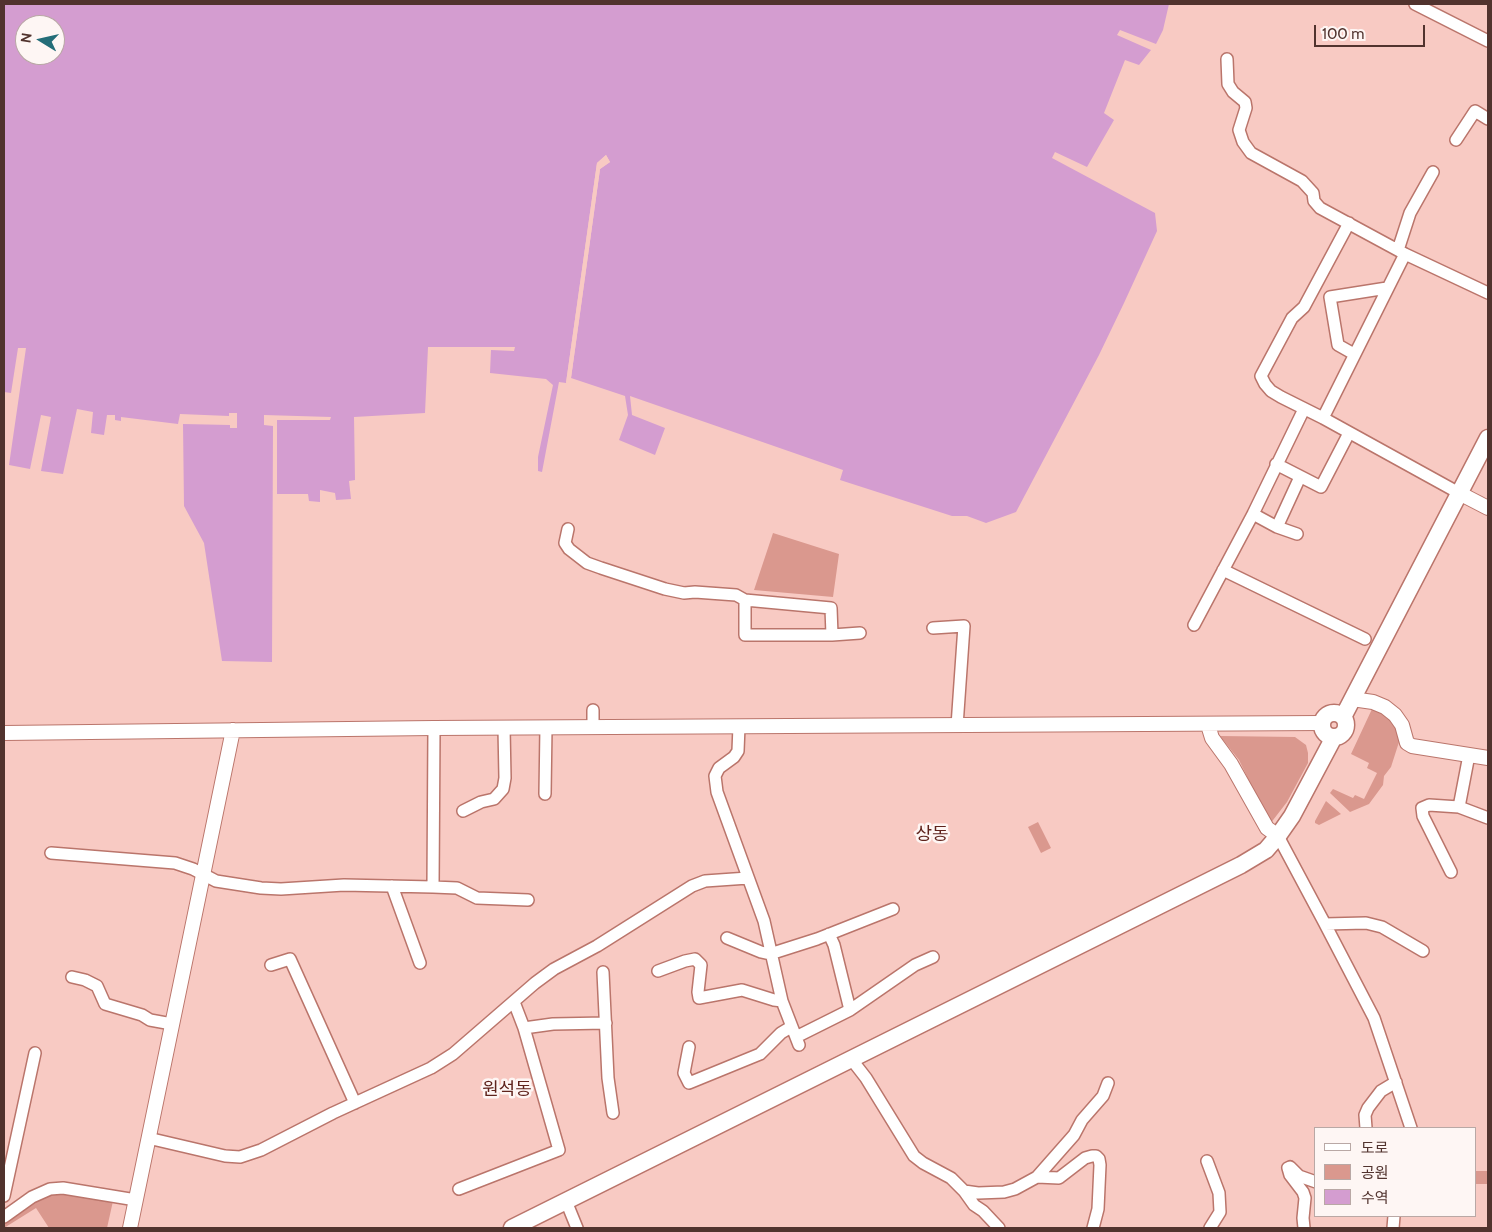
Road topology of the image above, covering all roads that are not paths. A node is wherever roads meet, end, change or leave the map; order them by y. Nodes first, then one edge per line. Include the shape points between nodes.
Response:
1 (1415, 4) edge
2 (1488, 41) edge
3 (1226, 59) dead end
4 (1488, 119) edge
5 (1456, 140) dead end
6 (1433, 172) dead end
7 (1350, 223) junction
8 (1402, 252) junction
9 (1387, 288) junction
10 (1488, 293) edge
11 (1354, 354) junction
12 (1304, 409) junction
13 (1323, 418) junction
14 (1349, 433) junction
15 (1488, 438) edge
16 (1276, 464) junction
17 (1300, 477) junction
18 (1459, 493) junction
19 (1488, 508) edge
20 (1253, 514) junction
21 (1277, 527) junction
22 (568, 529) dead end
23 (1297, 534) dead end
24 (1223, 570) junction
25 (745, 600) junction
26 (1194, 625) dead end
27 (933, 628) dead end
28 (860, 633) dead end
29 (832, 635) junction
30 (1365, 639) dead end
31 (1352, 699) junction
32 (592, 710) dead end
33 (1343, 717) junction
34 (1322, 723) junction
35 (1208, 725) junction
36 (739, 726) junction
37 (957, 726) junction
38 (593, 727) junction
39 (434, 728) junction
40 (504, 728) junction
41 (546, 728) junction
42 (233, 730) junction
43 (4, 733) edge
44 (1334, 738) junction
45 (1469, 755) junction
46 (1488, 758) edge
47 (545, 794) dead end
48 (1459, 807) junction
49 (463, 811) dead end
50 (1488, 818) edge
51 (1278, 836) junction
52 (51, 853) dead end
53 (1451, 872) dead end
54 (204, 875) junction
55 (748, 878) junction
56 (392, 886) junction
57 (433, 887) junction
58 (528, 900) dead end
59 (893, 909) dead end
60 (1325, 924) junction
61 (830, 934) junction
62 (727, 938) dead end
63 (1423, 951) dead end
64 (770, 954) junction
65 (934, 957) dead end
66 (420, 963) dead end
67 (270, 965) dead end
68 (658, 971) dead end
69 (602, 972) dead end
70 (72, 977) dead end
71 (782, 1001) junction
72 (514, 1002) junction
73 (850, 1010) junction
74 (606, 1023) junction
75 (172, 1024) junction
76 (524, 1028) junction
77 (795, 1036) junction
78 (689, 1047) dead end
79 (35, 1053) dead end
80 (852, 1060) junction
81 (1396, 1082) junction
82 (1108, 1083) dead end
83 (354, 1103) junction
84 (613, 1113) dead end
85 (1366, 1127) edge
86 (1411, 1127) edge
87 (148, 1138) junction
88 (1207, 1160) dead end
89 (1037, 1177) junction
90 (1314, 1181) edge
91 (459, 1189) dead end
92 (964, 1191) junction
93 (4, 1196) edge
94 (136, 1200) junction
95 (566, 1201) junction
96 (4, 1217) edge
97 (1214, 1227) edge
98 (130, 1228) edge
99 (512, 1228) edge
100 (577, 1228) edge
101 (999, 1228) edge
102 (1093, 1228) edge
103 (1304, 1228) edge

1 - 2 street
3 - 7 street via 1228,84 1245,102 1239,130 1242,142 1251,153 1302,181 1320,208
4 - 5 street via 1475,112
6 - 8 street via 1410,213
7 - 8 street
7 - 12 street via 1261,376 1271,391
8 - 9 street
8 - 10 street
9 - 11 street
9 - 11 street via 1330,297 1338,345
11 - 13 street
12 - 13 street
12 - 16 street
13 - 14 street
14 - 17 street via 1321,487
14 - 18 street
15 - 18 highway
16 - 17 street
16 - 20 street
17 - 21 street
18 - 19 main road
18 - 31 highway
20 - 21 street
20 - 24 street
21 - 23 street
22 - 25 street via 565,543 588,563 665,590 736,595
24 - 26 street
24 - 30 street
25 - 29 street via 831,608
25 - 29 street via 745,635
27 - 37 street via 964,626
28 - 29 street
31 - 33 highway
31 - 45 main road via 1385,707 1402,725 1407,743 1412,746
32 - 38 street
33 - 34 highway via 1330,713
33 - 44 highway via 1345,730
34 - 35 main road
34 - 44 highway via 1324,733
35 - 37 main road
35 - 51 main road via 1212,738 1231,764 1267,828
36 - 37 main road
36 - 38 main road
36 - 55 street via 738,751 715,776 717,792
38 - 41 main road
39 - 40 main road
39 - 42 main road
39 - 57 street
40 - 41 main road
40 - 49 street via 503,789 494,799
41 - 47 street
42 - 43 main road
42 - 54 main road
44 - 51 highway
45 - 46 main road
45 - 48 street
48 - 50 street
48 - 53 street via 1428,805 1422,808
51 - 60 street
51 - 80 highway via 1266,850 1241,865
52 - 54 street via 174,863
54 - 56 street via 216,881 262,888
54 - 75 main road
55 - 64 street via 764,921
55 - 72 street via 705,881 692,886 554,969
56 - 57 street
56 - 66 street
57 - 58 street via 457,888 477,898
59 - 61 street
60 - 63 street via 1366,923 1382,927
60 - 81 street via 1374,1018
61 - 64 street
61 - 73 street
62 - 64 street
64 - 71 street
65 - 73 street via 914,965
67 - 83 street via 290,959
68 - 71 street via 695,959 701,965 699,998 742,990
69 - 74 street
70 - 75 street via 97,986 105,1004
71 - 77 street
72 - 76 street
72 - 83 street via 453,1054 431,1068
73 - 77 street
74 - 76 street
74 - 84 street
75 - 87 main road
76 - 91 street via 555,1151
77 - 78 street via 781,1032 760,1054 689,1083 684,1073
79 - 93 street
80 - 92 street via 914,1156 951,1178
80 - 95 highway
81 - 85 street via 1382,1091 1368,1108
81 - 86 street
82 - 89 street via 1103,1096 1082,1120 1074,1135
83 - 87 street via 240,1157
87 - 94 main road
88 - 97 street via 1219,1194 1220,1212
89 - 92 street via 1004,1192
89 - 102 street via 1059,1178 1085,1158 1096,1156 1100,1165 1098,1209
90 - 103 street via 1288,1168 1305,1198
92 - 101 street
94 - 96 street via 63,1188 50,1189 32,1197
94 - 98 main road
95 - 99 highway
95 - 100 street

